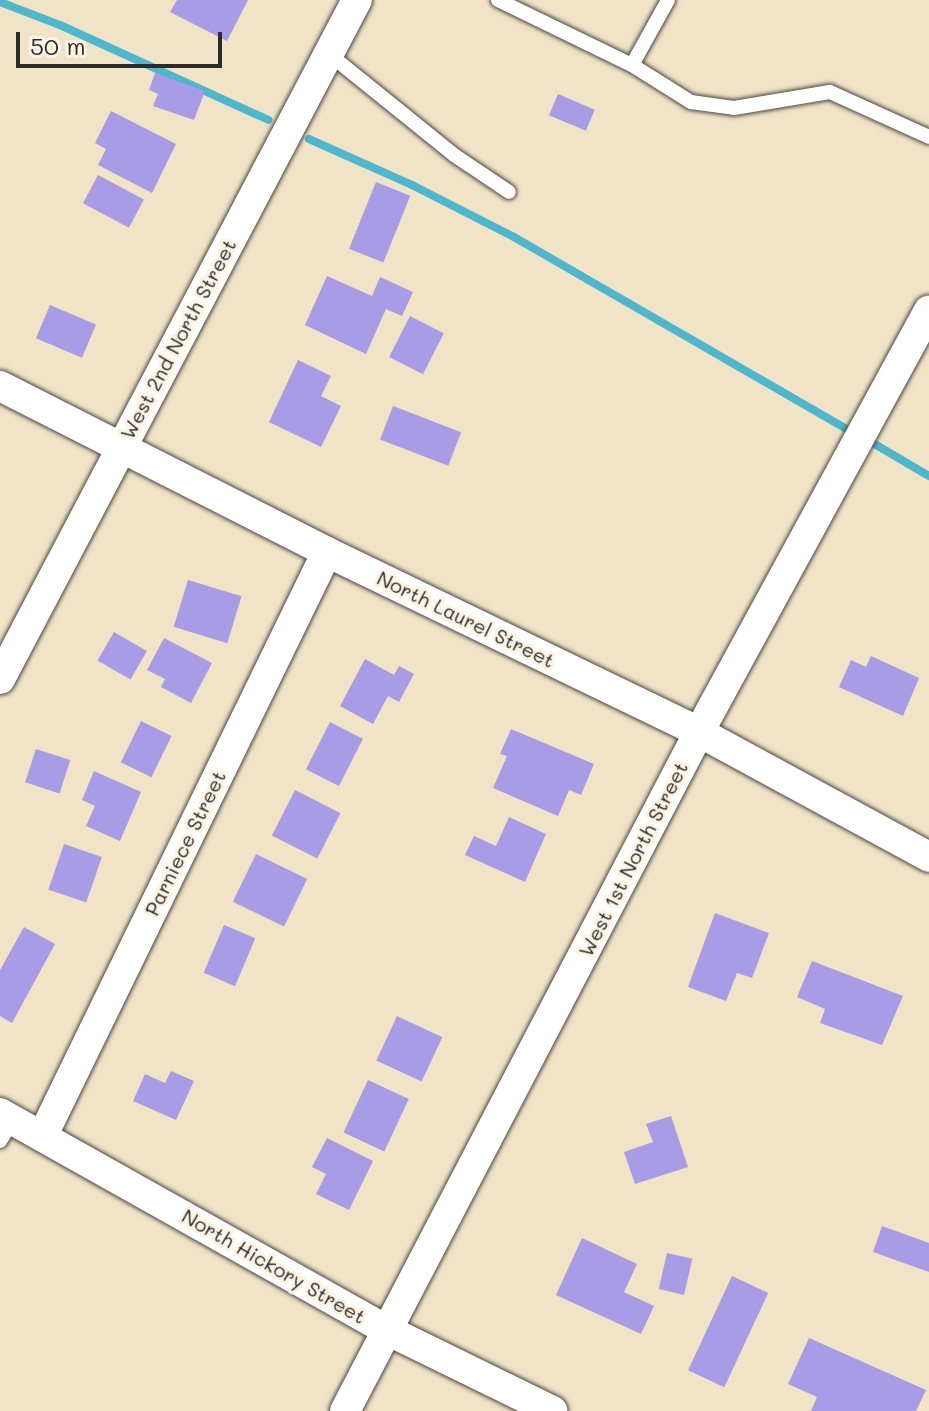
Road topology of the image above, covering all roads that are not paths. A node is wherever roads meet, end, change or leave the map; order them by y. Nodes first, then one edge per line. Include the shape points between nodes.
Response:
1 (357, 0) edge
2 (498, 0) edge
3 (668, 0) edge
4 (329, 54) junction
5 (632, 65) junction
6 (929, 137) edge
7 (509, 192) dead end
8 (929, 311) edge
9 (0, 386) edge
10 (122, 446) junction
11 (327, 552) junction
12 (0, 679) edge
13 (699, 732) junction
14 (929, 857) edge
15 (4, 1125) edge
16 (43, 1135) junction
17 (389, 1331) junction
18 (345, 1411) edge
19 (552, 1411) edge

1 - 4 street, West 2nd North Street
2 - 5 lane
3 - 5 lane
4 - 7 lane via 454,155
4 - 10 street, West 2nd North Street
5 - 6 lane via 691,102 734,108 830,92
8 - 13 street, West 1st North Street
9 - 10 street, North Laurel Street
10 - 11 street, North Laurel Street
10 - 12 street, West 2nd North Street
11 - 13 street, North Laurel Street
11 - 16 street, Parniece Street
13 - 14 street, North Laurel Street
13 - 17 street, West 1st North Street
15 - 16 street, North Hickory Street
16 - 17 street, North Hickory Street
17 - 18 street, West 1st North Street
17 - 19 street, North Hickory Street

